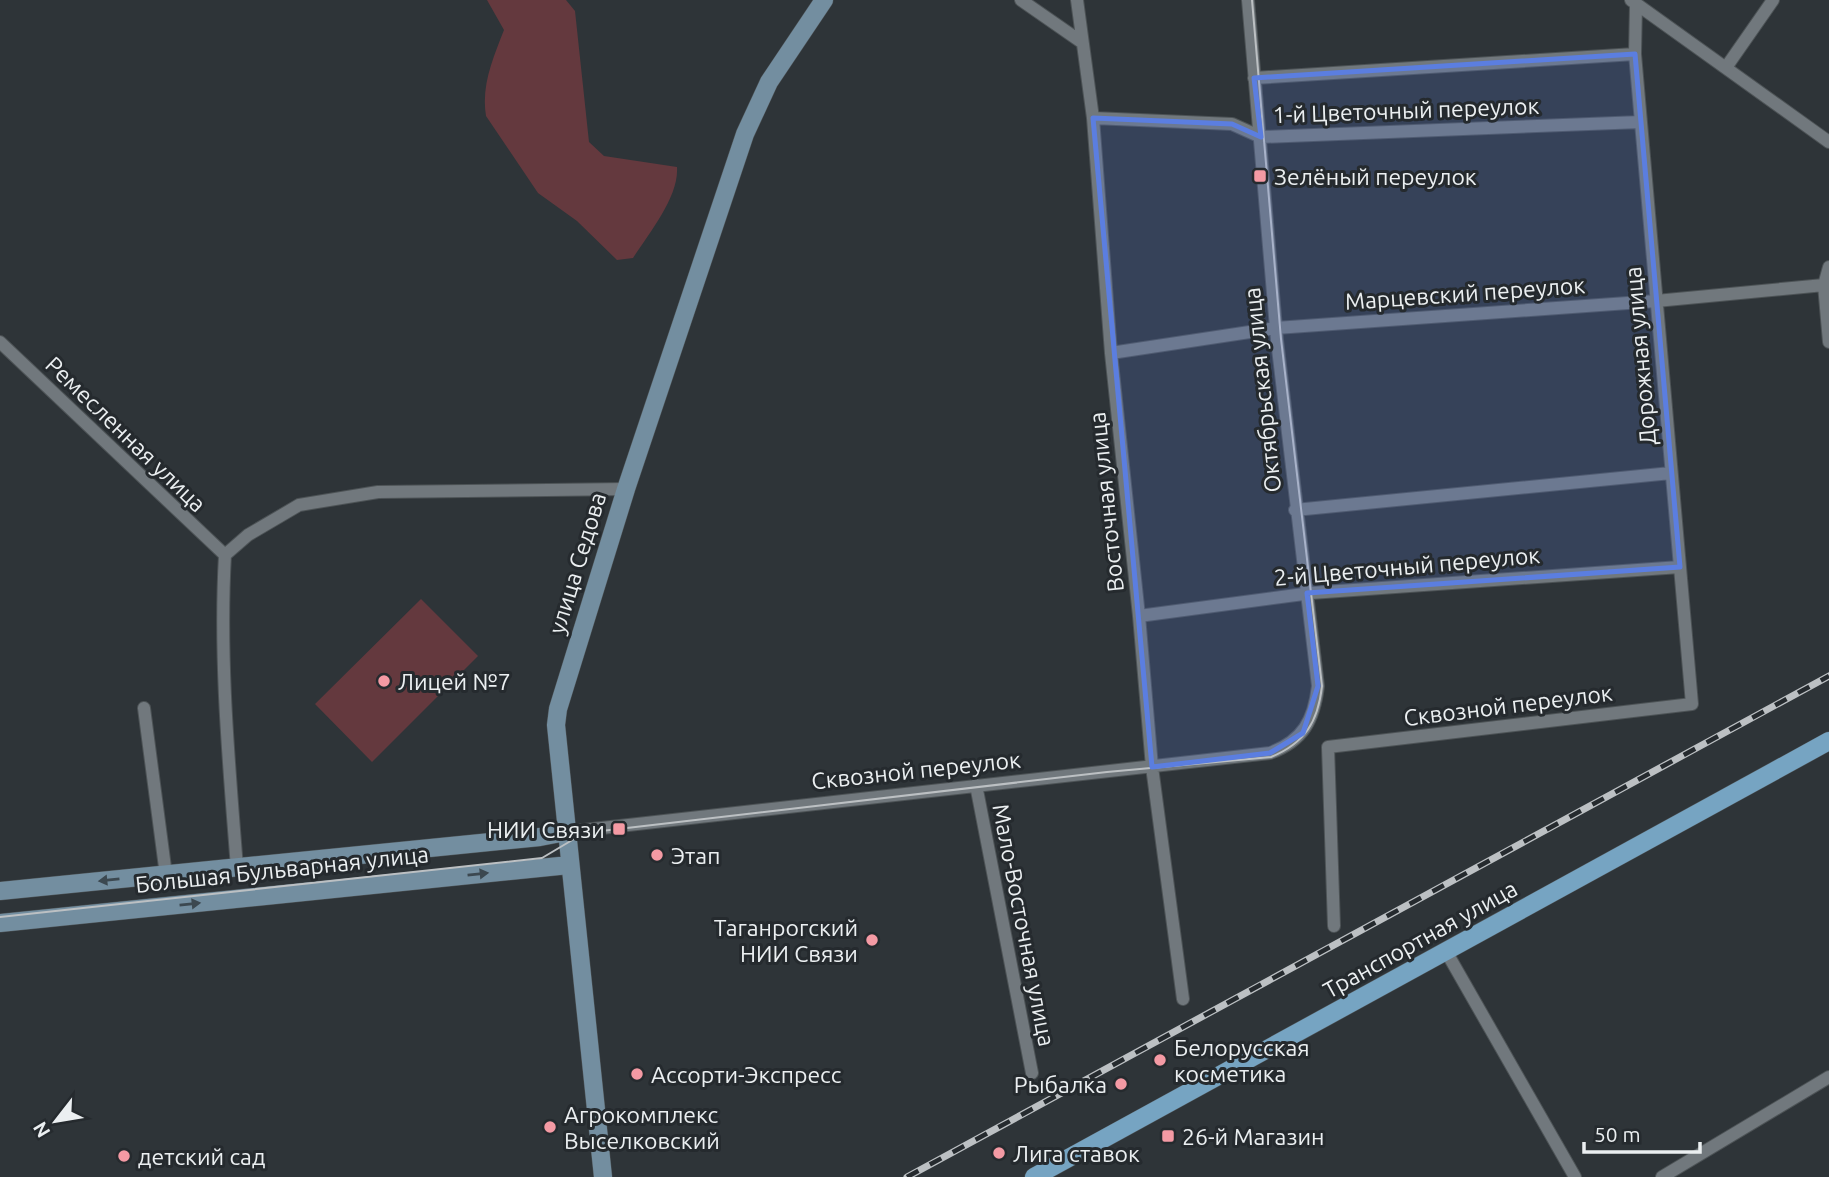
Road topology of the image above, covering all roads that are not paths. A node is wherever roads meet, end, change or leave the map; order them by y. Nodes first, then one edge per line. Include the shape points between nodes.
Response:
1 (824, 0) edge
2 (1021, 0) edge
3 (1077, 0) edge
4 (1248, 0) edge
5 (1773, 0) edge
6 (1633, 2) edge
7 (1080, 41) junction
8 (1635, 54) junction
9 (1727, 66) junction
10 (1254, 78) junction
11 (1093, 118) junction
12 (1641, 122) junction
13 (1261, 137) junction
14 (1829, 142) edge
15 (1829, 267) edge
16 (1824, 285) junction
17 (1657, 301) junction
18 (1276, 328) junction
19 (0, 342) edge
20 (1829, 342) edge
21 (1111, 353) junction
22 (1671, 473) junction
23 (626, 488) junction
24 (1295, 510) junction
25 (225, 555) junction
26 (1680, 567) junction
27 (1307, 593) junction
28 (1139, 617) junction
29 (1692, 704) joint
30 (144, 708) dead end
31 (1829, 741) edge
32 (1270, 753) joint
33 (1152, 767) junction
34 (976, 785) junction
35 (566, 832) junction
36 (569, 865) junction
37 (237, 868) junction
38 (166, 875) junction
39 (0, 891) edge
40 (0, 923) edge
41 (1334, 926) dead end
42 (1447, 953) junction
43 (1183, 999) dead end
44 (1032, 1073) dead end
45 (1829, 1077) edge
46 (603, 1177) edge
47 (1034, 1177) edge
48 (1575, 1177) edge
49 (1662, 1177) edge

1 - 23 main road, улица Седова via 769,82 745,134
2 - 7 street
3 - 7 street, Восточная улица
4 - 10 street, Октябрьская улица
5 - 9 street
6 - 8 street, Дорожная улица
6 - 9 street
7 - 11 street, Восточная улица
8 - 10 street, 1-й Цветочный переулок
8 - 12 street, Дорожная улица
9 - 14 street
10 - 13 street, Октябрьская улица
11 - 13 street, 1-й Цветочный переулок via 1232,124
11 - 21 street, Восточная улица
12 - 13 street, 1-й Цветочный переулок
12 - 17 street, Дорожная улица
13 - 18 street, Октябрьская улица
15 - 16 street
16 - 17 street, Марцевский переулок
16 - 20 street
17 - 18 street, Марцевский переулок
17 - 22 street, Дорожная улица
18 - 21 street, Марцевский переулок
18 - 24 street, Октябрьская улица
19 - 25 street, Ремесленная улица
21 - 28 street, Восточная улица
22 - 24 street
22 - 26 street, Дорожная улица
23 - 25 street via 378,492 299,505 248,535
23 - 35 main road, улица Седова via 558,709
24 - 27 street, Октябрьская улица
25 - 37 street via 227,735
26 - 27 street, 2-й Цветочный переулок
26 - 29 street, Дорожная улица
27 - 28 street, 2-й Цветочный переулок
27 - 32 street, Октябрьская улица via 1316,704 1303,733
28 - 33 street, Восточная улица
29 - 41 street, Сквозной переулок via 1328,747
30 - 38 street
31 - 42 main road, Транспортная улица
32 - 33 street, Сквозной переулок
33 - 34 street, Сквозной переулок
33 - 43 street, Восточная улица
34 - 35 street, Сквозной переулок
34 - 44 street, Мало-Восточная улица
35 - 36 main road, улица Седова
35 - 37 main road, Большая Бульварная улица
40 -> 36 main road, Большая Бульварная улица
36 - 46 main road, улица Седова
37 - 38 main road, Большая Бульварная улица
38 -> 39 main road, Большая Бульварная улица
42 - 47 main road, Транспортная улица
42 - 48 street
45 - 49 street

